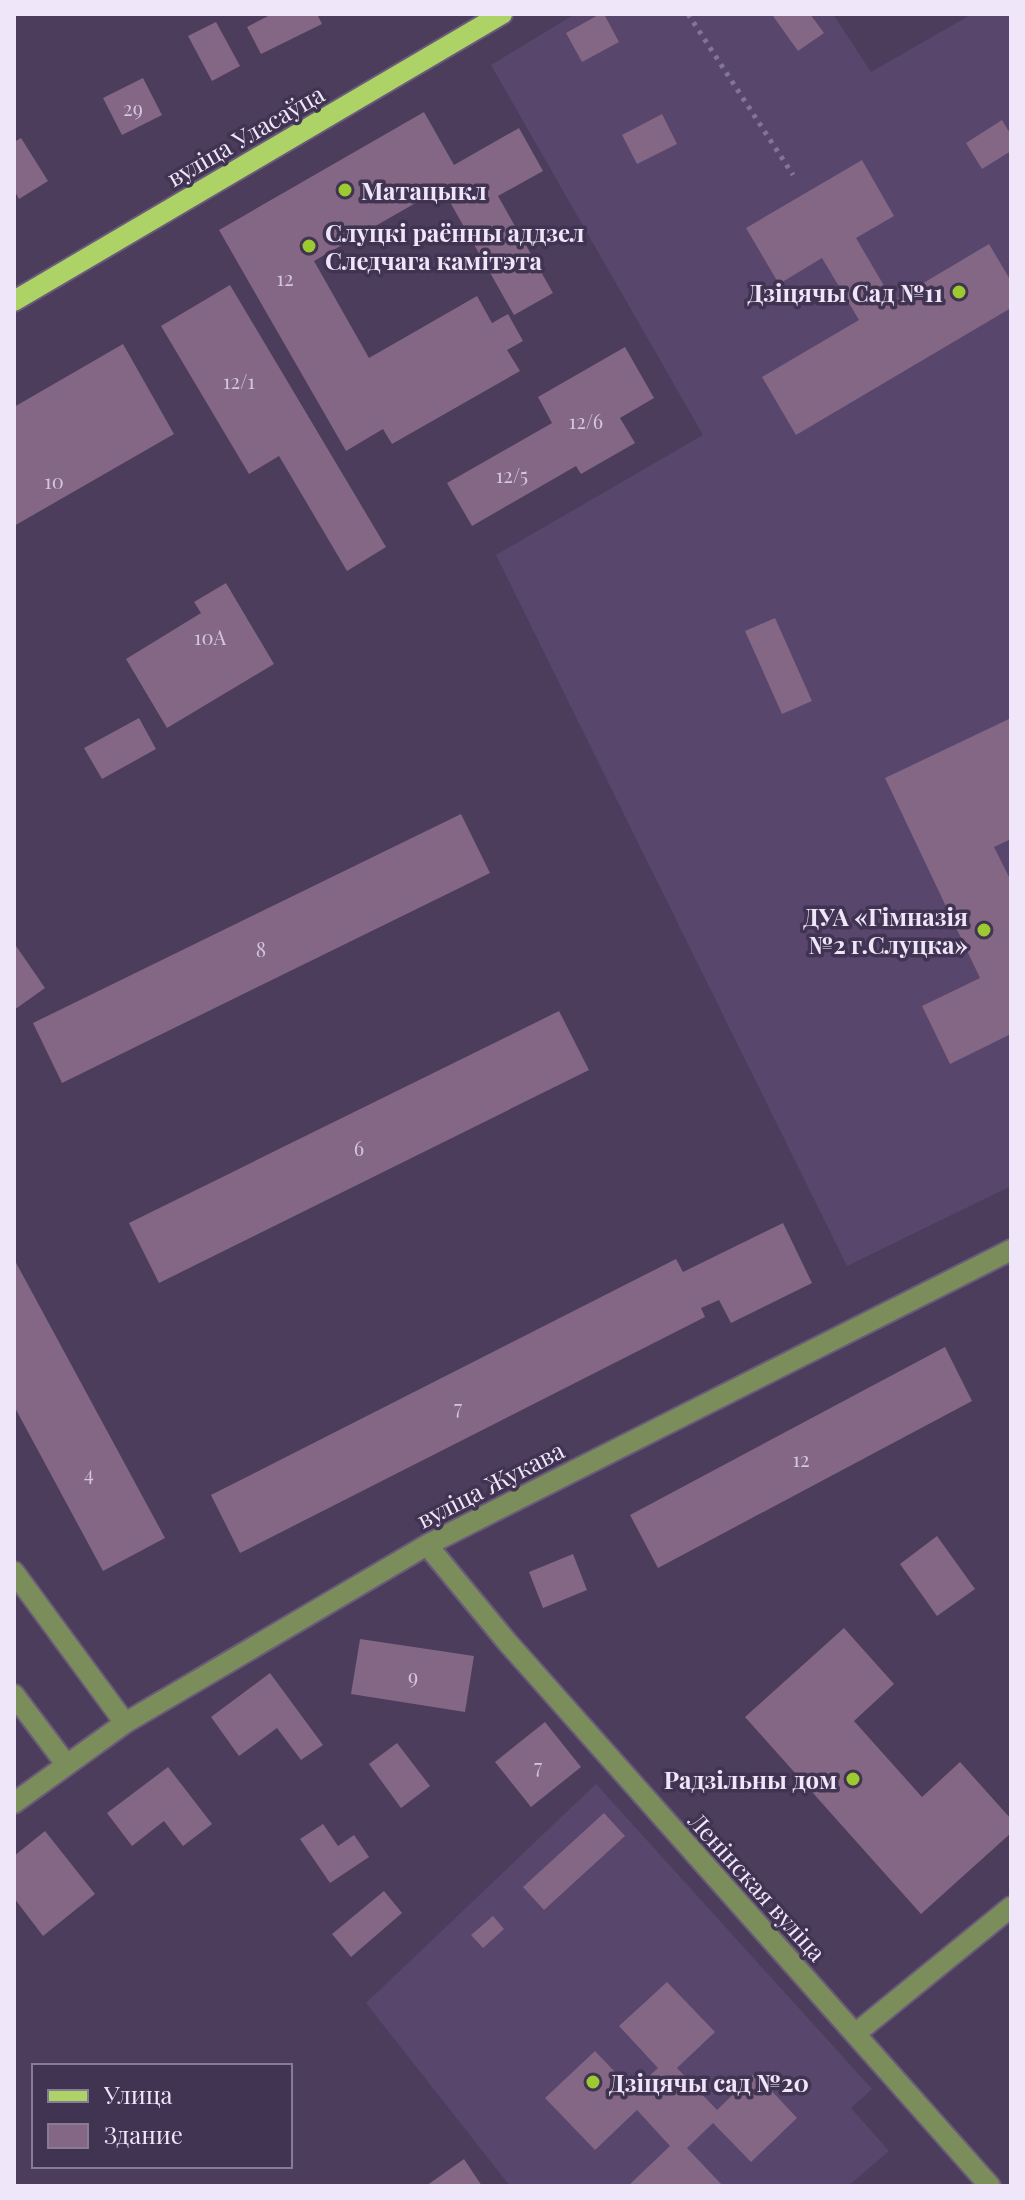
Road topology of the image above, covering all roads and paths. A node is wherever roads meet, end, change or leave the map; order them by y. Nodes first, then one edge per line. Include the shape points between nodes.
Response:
1 (502, 14) edge
2 (688, 14) edge
3 (793, 175) dead end
4 (14, 301) edge
5 (1011, 1250) edge
6 (427, 1545) junction
7 (14, 1572) edge
8 (14, 1695) edge
9 (125, 1723) junction
10 (66, 1764) junction
11 (14, 1803) edge
12 (1011, 1907) edge
13 (855, 2034) junction
14 (990, 2186) edge

1 - 4 main road, вуліца Уласаўца
2 - 3 path
5 - 6 street, вуліца Жукава
6 - 9 street, вуліца Жукава
6 - 13 street, Ленінская вуліца
7 - 9 street
8 - 10 street
9 - 10 street, вуліца Жукава
10 - 11 street, вуліца Жукава
12 - 13 street
13 - 14 street, Ленінская вуліца

